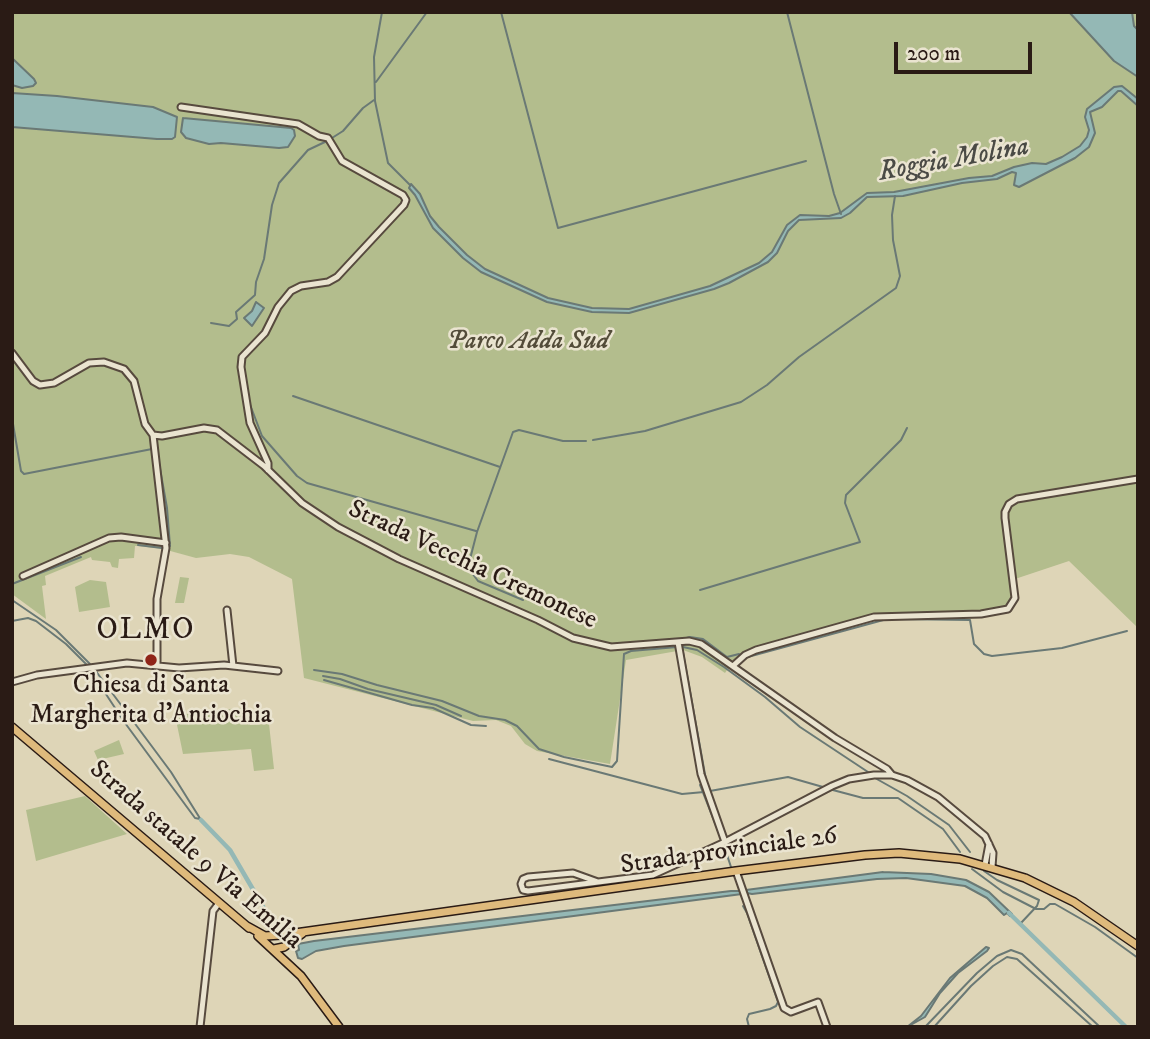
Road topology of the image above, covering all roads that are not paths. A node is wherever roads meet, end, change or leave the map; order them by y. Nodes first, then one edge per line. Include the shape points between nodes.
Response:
1 (181, 107) dead end
2 (12, 353) edge
3 (153, 435) junction
4 (268, 470) junction
5 (1138, 479) edge
6 (166, 543) junction
7 (23, 576) dead end
8 (227, 610) dead end
9 (678, 642) junction
10 (734, 665) junction
11 (157, 666) junction
12 (233, 666) junction
13 (278, 671) dead end
14 (12, 682) edge
15 (12, 727) edge
16 (892, 775) junction
17 (723, 843) junction
18 (989, 866) junction
19 (736, 872) junction
20 (581, 875) junction
21 (598, 882) junction
22 (578, 886) junction
23 (219, 902) junction
24 (247, 926) junction
25 (307, 932) junction
26 (281, 935) junction
27 (290, 941) junction
28 (1138, 946) edge
29 (274, 949) junction
30 (288, 962) junction
31 (200, 1027) edge
32 (339, 1027) edge
33 (827, 1027) edge

1 - 4 street via 293,123 330,141 342,162 403,195 405,203 337,277 291,291 265,333 242,357 250,423
2 - 3 street via 40,385 54,383 89,363 104,362 124,369 134,381 145,424
3 - 4 street, Strada Vecchia Cremonese via 212,429
3 - 6 street
4 - 9 street, Strada Vecchia Cremonese via 302,503 346,531 573,638 618,647
5 - 10 street via 1009,504 1005,518 1014,602 1004,611 874,617 755,650
6 - 7 street via 109,538
6 - 11 street via 157,598
8 - 12 street
9 - 10 street, Strada Vecchia Cremonese via 701,644
9 - 17 street via 701,774
10 - 16 street, Strada Vecchia Cremonese
11 - 12 street
11 - 14 street via 127,663
12 - 13 street
15 - 23 main road, Strada statale 9 Via Emilia
16 - 17 street via 856,778 832,786
16 - 18 street, Strada Vecchia Cremonese via 939,797 982,833 994,855
17 - 21 street via 653,875
18 - 19 main road, Strada provinciale 26 via 939,856 885,853
18 - 28 main road, Strada provinciale 26 via 1065,897
19 - 25 main road, Strada provinciale 26
19 - 33 street via 784,1008 791,1012 818,1002
20 - 21 street
20 - 22 street
20 - 22 street via 528,877 521,884 528,891
21 - 22 street
23 - 24 main road, Strada statale 9 Via Emilia
23 - 31 street via 213,911
24 - 26 main road, Strada provinciale 26 via 265,936
24 - 29 main road, Strada statale 9 Via Emilia
25 - 26 main road, Strada provinciale 26
25 - 27 main road, Strada provinciale 26
26 - 29 main road
27 - 29 main road, Strada provinciale 26
27 - 30 main road
29 - 30 main road, Strada statale 9 Via Emilia
30 - 32 main road, Strada statale 9 Via Emilia

